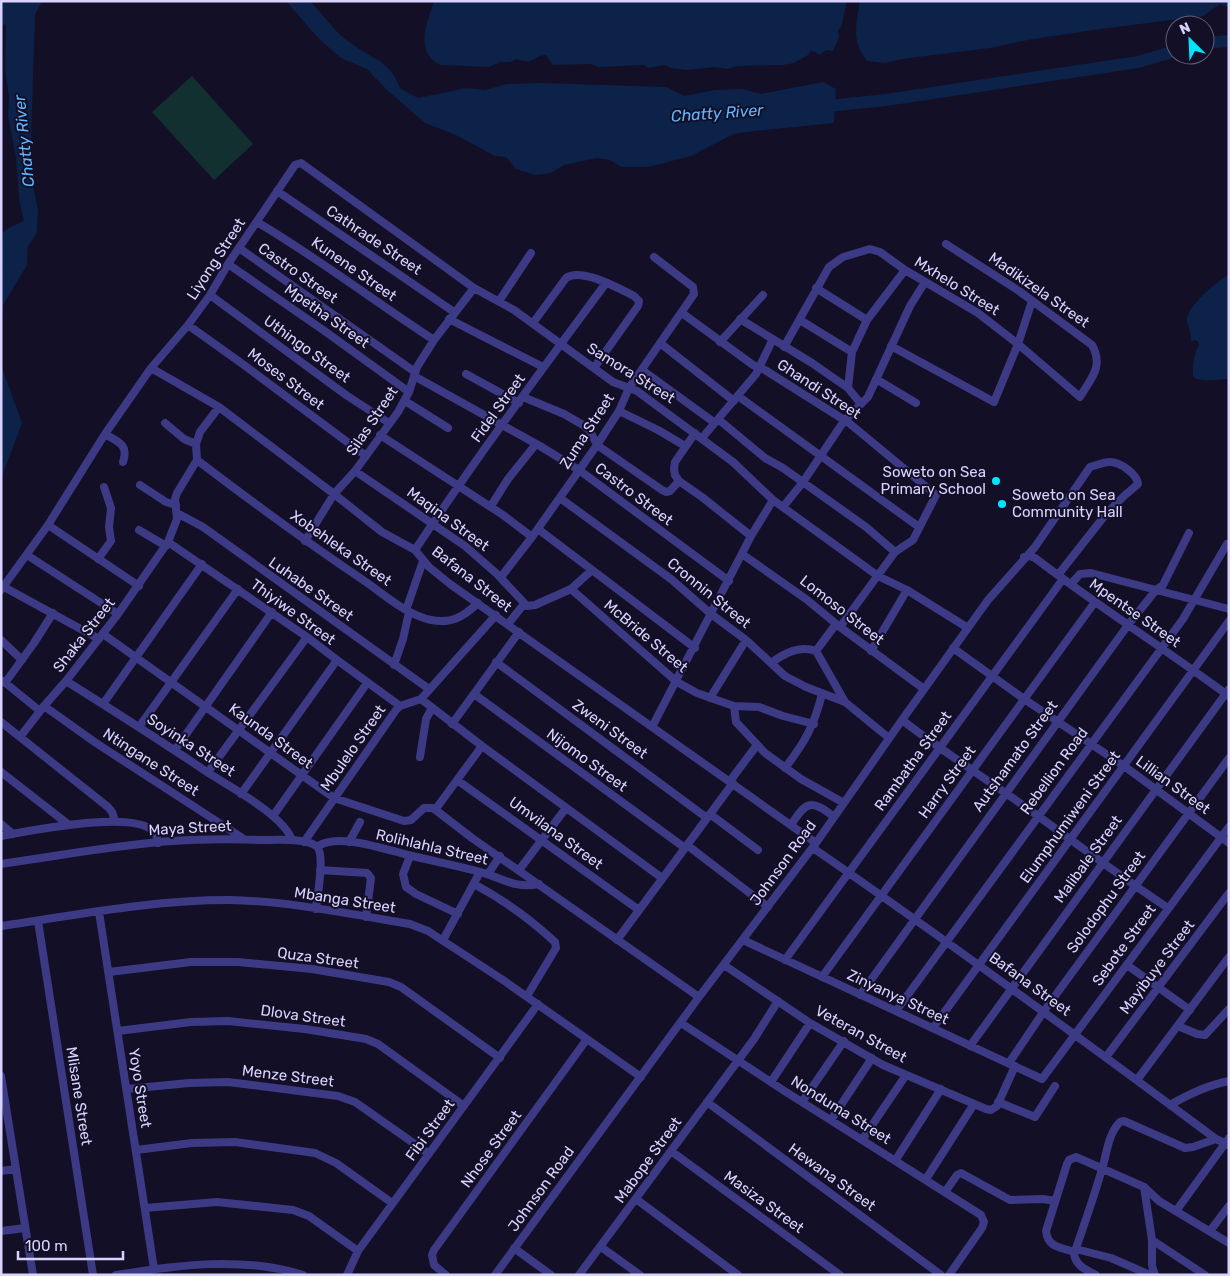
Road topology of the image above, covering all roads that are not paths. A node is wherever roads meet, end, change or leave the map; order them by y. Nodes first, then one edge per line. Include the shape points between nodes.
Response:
1 (299, 163) joint
2 (277, 191) junction
3 (257, 222) junction
4 (946, 244) dead end
5 (239, 248) junction
6 (532, 253) dead end
7 (654, 257) dead end
8 (228, 264) junction
9 (905, 270) junction
10 (925, 282) junction
11 (606, 283) junction
12 (474, 288) junction
13 (816, 288) junction
14 (210, 295) junction
15 (763, 295) dead end
16 (499, 301) junction
17 (1032, 301) junction
18 (682, 312) junction
19 (452, 315) junction
20 (740, 319) junction
21 (800, 320) junction
22 (867, 320) junction
23 (533, 323) junction
24 (188, 325) junction
25 (773, 339) junction
26 (434, 340) junction
27 (720, 342) junction
28 (660, 343) junction
29 (562, 344) junction
30 (1018, 344) junction
31 (891, 346) junction
32 (784, 347) junction
33 (852, 352) junction
34 (543, 367) junction
35 (152, 368) junction
36 (594, 368) junction
37 (759, 368) junction
38 (642, 370) junction
39 (415, 374) junction
40 (466, 374) dead end
41 (876, 379) junction
42 (630, 388) junction
43 (848, 388) junction
44 (409, 392) junction
45 (1080, 397) joint
46 (736, 398) junction
47 (521, 400) junction
48 (405, 401) junction
49 (916, 403) dead end
50 (861, 404) junction
51 (219, 407) junction
52 (619, 411) junction
53 (716, 421) junction
54 (844, 421) junction
55 (165, 423) dead end
56 (389, 424) junction
57 (502, 425) junction
58 (448, 428) dead end
59 (695, 433) junction
60 (104, 434) junction
61 (380, 435) junction
62 (702, 438) junction
63 (196, 444) junction
64 (536, 444) junction
65 (597, 445) junction
66 (685, 446) junction
67 (821, 455) junction
68 (366, 456) junction
69 (197, 460) junction
70 (123, 462) dead end
71 (1090, 467) joint
72 (579, 470) junction
73 (355, 471) junction
74 (678, 481) junction
75 (803, 482) junction
76 (140, 485) dead end
77 (458, 486) junction
78 (104, 487) dead end
79 (334, 494) junction
80 (560, 498) junction
81 (773, 500) junction
82 (176, 504) junction
83 (491, 506) junction
84 (783, 507) junction
85 (177, 513) junction
86 (433, 523) junction
87 (48, 525) junction
88 (920, 527) junction
89 (538, 529) junction
90 (139, 530) dead end
91 (1189, 532) dead end
92 (752, 536) junction
93 (532, 537) junction
94 (305, 541) junction
95 (167, 544) junction
96 (1227, 544) dead end
97 (415, 550) junction
98 (895, 552) junction
99 (742, 554) junction
100 (27, 556) junction
101 (1024, 558) junction
102 (98, 559) junction
103 (423, 560) junction
104 (202, 564) junction
105 (592, 570) junction
106 (878, 576) junction
107 (500, 577) junction
108 (1061, 577) junction
109 (729, 581) junction
110 (1071, 584) junction
111 (139, 586) junction
112 (2, 588) edge
113 (238, 589) junction
114 (571, 589) junction
115 (907, 590) junction
116 (1156, 590) junction
117 (1193, 601) junction
118 (1095, 602) junction
119 (478, 603) junction
120 (524, 604) junction
121 (1229, 610) edge
122 (408, 611) junction
123 (272, 612) junction
124 (53, 614) junction
125 (118, 614) junction
126 (711, 614) junction
127 (496, 616) junction
128 (1229, 621) edge
129 (508, 624) junction
130 (838, 625) junction
131 (1128, 625) junction
132 (968, 628) junction
133 (518, 632) junction
134 (101, 636) junction
135 (308, 637) junction
136 (1, 640) edge
137 (746, 640) junction
138 (695, 648) junction
139 (953, 648) junction
140 (1160, 648) junction
141 (816, 651) junction
142 (871, 651) junction
143 (137, 658) junction
144 (22, 660) junction
145 (336, 660) junction
146 (496, 662) junction
147 (771, 663) junction
148 (394, 665) junction
149 (1194, 670) junction
150 (992, 676) junction
151 (3, 681) edge
152 (66, 682) junction
153 (676, 682) junction
154 (172, 683) junction
155 (367, 683) junction
156 (924, 689) junction
157 (429, 690) junction
158 (1228, 693) edge
159 (474, 694) junction
160 (822, 694) junction
161 (710, 698) junction
162 (421, 699) junction
163 (1024, 699) junction
164 (846, 702) junction
165 (104, 704) junction
166 (206, 706) junction
167 (400, 706) junction
168 (734, 706) junction
169 (42, 708) junction
170 (432, 708) junction
171 (902, 720) junction
172 (1058, 721) junction
173 (1, 722) edge
174 (452, 724) junction
175 (814, 724) junction
176 (139, 727) junction
177 (652, 728) junction
178 (239, 730) junction
179 (20, 737) junction
180 (889, 738) junction
181 (1091, 744) junction
182 (757, 745) junction
183 (482, 746) junction
184 (939, 748) junction
185 (175, 750) junction
186 (270, 754) junction
187 (420, 757) dead end
188 (1229, 758) edge
189 (1124, 766) junction
190 (785, 768) junction
191 (972, 770) junction
192 (1, 772) edge
193 (208, 772) junction
194 (301, 775) junction
195 (457, 780) junction
196 (731, 782) junction
197 (1156, 789) junction
198 (1005, 793) junction
199 (241, 794) junction
200 (334, 798) junction
201 (844, 803) junction
202 (566, 808) junction
203 (435, 810) junction
204 (1188, 814) junction
205 (273, 816) junction
206 (709, 816) junction
207 (1038, 816) junction
208 (834, 817) junction
209 (115, 821) junction
210 (360, 822) dead end
211 (1, 824) edge
212 (69, 825) junction
213 (791, 825) junction
214 (1229, 826) edge
215 (13, 834) junction
216 (1, 836) edge
217 (1221, 837) junction
218 (244, 839) junction
219 (292, 840) junction
220 (542, 840) junction
221 (1070, 840) junction
222 (158, 842) junction
223 (304, 842) junction
224 (349, 842) junction
225 (1229, 843) edge
226 (814, 845) junction
227 (318, 846) junction
228 (686, 846) junction
229 (758, 850) dead end
230 (410, 856) junction
231 (500, 856) junction
232 (1103, 863) junction
233 (1, 864) edge
234 (320, 870) junction
235 (520, 870) junction
236 (848, 872) junction
237 (484, 873) junction
238 (662, 878) junction
239 (474, 884) junction
240 (539, 884) junction
241 (1134, 886) junction
242 (1229, 893) edge
243 (881, 896) junction
244 (768, 907) junction
245 (1168, 908) junction
246 (316, 909) junction
247 (639, 910) junction
248 (99, 912) junction
249 (458, 914) junction
250 (366, 917) junction
251 (914, 918) junction
252 (38, 921) junction
253 (1, 926) edge
254 (443, 940) junction
255 (617, 940) junction
256 (743, 940) junction
257 (947, 941) junction
258 (1229, 957) edge
259 (785, 960) junction
260 (724, 965) junction
261 (980, 965) junction
262 (1127, 965) junction
263 (109, 972) junction
264 (822, 977) junction
265 (1159, 987) junction
266 (1012, 988) junction
267 (860, 995) junction
268 (526, 996) junction
269 (699, 997) junction
270 (778, 1001) junction
271 (538, 1004) junction
272 (1229, 1009) edge
273 (1190, 1010) junction
274 (1044, 1011) junction
275 (896, 1012) junction
276 (810, 1022) junction
277 (681, 1023) junction
278 (1178, 1026) junction
279 (933, 1028) junction
280 (118, 1031) junction
281 (1076, 1035) junction
282 (588, 1039) junction
283 (844, 1041) junction
284 (970, 1046) junction
285 (1106, 1057) junction
286 (500, 1058) junction
287 (872, 1058) junction
288 (737, 1060) junction
289 (1012, 1064) junction
290 (906, 1075) junction
291 (1, 1076) edge
292 (640, 1077) junction
293 (1042, 1079) joint
294 (1137, 1080) junction
295 (771, 1082) junction
296 (1229, 1082) edge
297 (1055, 1086) dead end
298 (127, 1089) junction
299 (942, 1089) junction
300 (707, 1102) junction
301 (802, 1102) junction
302 (998, 1102) junction
303 (974, 1104) junction
304 (1170, 1105) junction
305 (464, 1106) junction
306 (993, 1109) joint
307 (831, 1120) junction
308 (1216, 1139) junction
309 (862, 1140) junction
310 (1228, 1142) edge
311 (136, 1150) junction
312 (671, 1151) junction
313 (429, 1154) junction
314 (895, 1161) junction
315 (16, 1169) junction
316 (1102, 1169) junction
317 (1, 1171) edge
318 (926, 1179) junction
319 (1144, 1187) junction
320 (945, 1192) junction
321 (636, 1199) junction
322 (1055, 1201) junction
323 (392, 1203) junction
324 (1229, 1206) edge
325 (145, 1208) junction
326 (1176, 1210) junction
327 (25, 1228) junction
328 (1, 1231) edge
329 (1210, 1231) junction
330 (1152, 1240) junction
331 (1229, 1243) edge
332 (600, 1247) junction
333 (514, 1248) junction
334 (1075, 1250) junction
335 (358, 1251) junction
336 (154, 1269) junction
337 (255, 1271) edge
338 (33, 1275) edge
339 (93, 1275) edge
340 (116, 1275) edge
341 (303, 1275) edge
342 (347, 1275) edge
343 (446, 1275) edge
344 (495, 1275) edge
345 (551, 1275) edge
346 (579, 1275) edge
347 (640, 1275) edge
348 (738, 1275) edge
349 (840, 1275) edge
350 (941, 1275) edge
351 (949, 1275) edge
352 (1096, 1275) edge
353 (1150, 1275) edge
354 (1155, 1275) edge
355 (1205, 1275) edge

1 - 2 street, Liyong Street
1 - 12 street, Samora Street
2 - 3 street, Liyong Street
2 - 19 street, Cathrade Street
3 - 5 street, Liyong Street
3 - 26 street, Kunene Street via 304,250
4 - 17 street, Madikizela Street
5 - 8 street, Liyong Street
5 - 39 street, Castro Street
6 - 16 street
7 - 18 street, Zuma Street via 693,287 694,294
8 - 14 street, Liyong Street
8 - 44 street, Mpetha Street
9 - 10 street, Mxhelo Street
9 - 13 street, Mxhelo Street via 880,252 870,249 833,264
9 - 22 street
10 - 30 street, Mxhelo Street via 978,312
10 - 31 street
11 - 23 street via 588,276 568,276
11 - 29 street, Fidel Street
11 - 36 street via 634,296 639,304
12 - 16 street, Samora Street
12 - 19 street, Silas Street
13 - 21 street
13 - 22 street
14 - 24 street, Liyong Street
14 - 56 street, Uthingo Street
15 - 20 street
16 - 23 street, Samora Street
17 - 30 street
17 - 45 street, Madikizela Street via 1085,339 1096,352 1096,371
18 - 27 street, Ghandi Street
18 - 28 street, Zuma Street
19 - 26 street, Silas Street
19 - 34 street, Cathrade Street
20 - 25 street
20 - 27 street
21 - 32 street
21 - 33 street
22 - 33 street
23 - 29 street, Samora Street
24 - 35 street, Liyong Street
24 - 68 street, Moses Street
25 - 32 street
25 - 37 street
26 - 39 street, Silas Street via 416,367
27 - 37 street, Ghandi Street
28 - 38 street, Zuma Street
28 - 46 street
29 - 34 street, Fidel Street
29 - 36 street, Samora Street
30 - 31 street via 994,402
30 - 45 street, Mxhelo Street
31 - 41 street
32 - 43 street
33 - 43 street
34 - 47 street, Fidel Street
35 - 51 street, Bafana Street
35 - 60 street
36 - 42 street, Samora Street via 617,384
37 - 46 street
37 - 54 street, Ghandi Street
38 - 42 street, Zuma Street
38 - 53 street
39 - 44 street, Silas Street
39 - 57 street, Castro Street
40 - 47 street
41 - 49 street
41 - 50 street
42 - 52 street, Zuma Street
42 - 59 street, Samora Street
43 - 50 street
44 - 48 street, Silas Street
46 - 53 street
46 - 67 street
47 - 57 street, Fidel Street
47 - 65 street via 564,414 583,425
48 - 56 street, Silas Street
48 - 58 street
50 - 54 street
51 - 63 street via 200,432
51 - 79 street, Bafana Street
52 - 65 street, Zuma Street
52 - 66 street
53 - 62 street
53 - 75 street
54 - 67 street
54 - 88 street, Ghandi Street via 936,495
55 - 63 street via 184,439
56 - 61 street, Silas Street
57 - 64 street, Castro Street
57 - 77 street, Fidel Street
59 - 62 street, Samora Street
59 - 66 street
60 - 70 street via 124,448
60 - 87 street
61 - 68 street, Silas Street
61 - 77 street
62 - 81 street, Samora Street
63 - 69 street
64 - 72 street, Castro Street
64 - 83 street
65 - 72 street, Zuma Street
65 - 74 street via 666,492
66 - 74 street via 674,466
67 - 75 street
67 - 88 street
68 - 73 street, Silas Street
69 - 82 street, Shaka Street via 176,493
69 - 94 street, Xobehleka Street
71 - 101 street, Johnson Road
71 - 108 street, Rambatha Street via 1115,463 1133,474 1138,484 1106,514
72 - 80 street, Zuma Street
72 - 109 street, Castro Street
73 - 79 street, Silas Street
73 - 86 street, Maqina Street
74 - 92 street
75 - 84 street
75 - 98 street
76 - 82 street via 166,502
77 - 83 street
77 - 86 street, Fidel Street
78 - 102 street via 110,508 111,541
79 - 94 street, Silas Street
79 - 97 street, Bafana Street via 388,537
80 - 89 street, Zuma Street
80 - 126 street, Cronnin Street via 671,579
81 - 84 street, Samora Street
81 - 92 street
82 - 85 street, Shaka Street
83 - 93 street
84 - 106 street, Samora Street
85 - 95 street, Shaka Street via 175,528
85 - 148 street, Luhabe Street via 203,527
86 - 97 street, Fidel Street
86 - 107 street, Maqina Street
87 - 100 street
87 - 102 street
88 - 98 street via 911,541
89 - 93 street, Zuma Street
89 - 105 street
90 - 95 street
91 - 116 street, Autshamato Street via 1164,585
92 - 99 street
93 - 107 street, Zuma Street
94 - 122 street, Xobehleka Street
95 - 104 street, Thiyiwe Street
95 - 111 street, Shaka Street
96 - 117 street, Rebellion Road
97 - 103 street, Bafana Street
98 - 106 street
99 - 109 street
99 - 130 street, Lomoso Street
100 - 112 street
100 - 125 street
101 - 108 street, Mpentse Street via 1035,558
101 - 132 street, Johnson Road
102 - 111 street
103 - 119 street, Bafana Street
103 - 122 street
104 - 113 street, Thiyiwe Street
104 - 143 street
105 - 114 street
105 - 138 street
106 - 115 street, Samora Street
106 - 130 street
107 - 120 street, Maqina Street
108 - 110 street, Mpentse Street
108 - 150 street, Rambatha Street
109 - 126 street
110 - 116 street via 1077,576 1087,572
110 - 118 street, Mpentse Street
111 - 125 street, Shaka Street
112 - 124 street, Kaunda Street
113 - 123 street, Thiyiwe Street
113 - 154 street
114 - 120 street via 531,606
114 - 153 street, McBride Street
115 - 132 street, Samora Street
115 - 142 street
116 - 117 street
116 - 131 street, Autshamato Street
117 - 121 street
117 - 140 street, Rebellion Road
118 - 131 street, Mpentse Street
118 - 163 street, Harry Street
119 - 122 street, Xobehleka Street via 466,614 452,620 431,620
119 - 127 street, Bafana Street
120 - 129 street
122 - 148 street via 404,639
123 - 135 street, Thiyiwe Street
123 - 166 street
124 - 134 street, Kaunda Street
124 - 144 street
125 - 134 street, Shaka Street
126 - 137 street, Cronnin Street
126 - 138 street
127 - 129 street, Bafana Street
127 - 157 street, Mbulelo Street
128 - 149 street, Elumphumiweni Street
129 - 133 street, Bafana Street
130 - 141 street
130 - 142 street, Lomoso Street
131 - 140 street, Mpentse Street
131 - 172 street, Autshamato Street
132 - 139 street, Johnson Road
133 - 146 street
133 - 177 street, Bafana Street
134 - 143 street, Kaunda Street
134 - 152 street, Shaka Street
135 - 145 street, Thiyiwe Street
135 - 178 street
136 - 144 street
137 - 147 street, Cronnin Street
137 - 161 street
138 - 153 street
139 - 150 street, Lillian Street
139 - 156 street, Johnson Road
140 - 149 street, Mpentse Street
140 - 181 street, Rebellion Road
141 - 147 street via 789,651
141 - 164 street
142 - 156 street, Lomoso Street
143 - 154 street, Kaunda Street
143 - 165 street
144 - 151 street
145 - 155 street, Thiyiwe Street
145 - 186 street
146 - 159 street
146 - 206 street, Zweni Street
147 - 160 street, Cronnin Street via 788,679
148 - 157 street, Luhabe Street
149 - 158 street, Mpentse Street
149 - 189 street, Elumphumiweni Street
150 - 163 street, Lillian Street
150 - 184 street, Rambatha Street
151 - 169 street, Ntingane Street
152 - 165 street, Soyinka Street
152 - 169 street, Shaka Street
153 - 161 street, McBride Street
153 - 177 street
154 - 166 street, Kaunda Street
154 - 176 street
155 - 167 street, Thiyiwe Street
155 - 194 street
156 - 171 street, Johnson Road
157 - 162 street, Mbulelo Street
158 - 197 street, Malibale Street
159 - 174 street
159 - 228 street, Nijomo Street
160 - 164 street, Cronnin Street
160 - 175 street
161 - 168 street, McBride Street
162 - 167 street, Mbulelo Street
162 - 170 street
163 - 172 street, Lillian Street
163 - 191 street, Harry Street
164 - 180 street
165 - 176 street, Soyinka Street
166 - 178 street, Kaunda Street
166 - 185 street
167 - 200 street, Mbulelo Street
168 - 175 street, McBride Street via 753,706
168 - 182 street via 736,722
169 - 179 street, Shaka Street
169 - 218 street, Ntingane Street
170 - 174 street
170 - 187 street via 426,719
171 - 180 street, Johnson Road
171 - 184 street
172 - 181 street, Lillian Street
172 - 198 street, Autshamato Street
173 - 179 street
174 - 183 street
175 - 190 street
176 - 185 street, Soyinka Street
177 - 196 street, Bafana Street
178 - 186 street, Kaunda Street
178 - 193 street
179 - 209 street via 108,807
180 - 201 street, Johnson Road
181 - 189 street, Lillian Street
181 - 207 street, Rebellion Road
182 - 190 street
182 - 196 street
183 - 195 street
183 - 202 street
184 - 191 street
184 - 236 street, Rambatha Street
185 - 193 street, Soyinka Street
186 - 194 street, Kaunda Street
186 - 199 street
188 - 204 street, Solodophu Street
189 - 197 street, Lillian Street
189 - 221 street, Elumphumiweni Street
190 - 201 street
191 - 198 street
191 - 243 street, Harry Street
192 - 212 street
193 - 199 street, Soyinka Street
194 - 200 street, Kaunda Street
194 - 205 street
195 - 203 street
195 - 220 street, Umvilana Street
196 - 206 street
196 - 213 street, Bafana Street
197 - 204 street, Lillian Street
197 - 232 street, Malibale Street
198 - 207 street
198 - 251 street, Autshamato Street
199 - 205 street, Soyinka Street
200 - 203 street, Kaunda Street via 404,821 411,820 424,808
200 - 223 street, Mbulelo Street
201 - 208 street, Johnson Road
202 - 220 street
202 - 238 street
203 - 231 street
204 - 217 street, Lillian Street
204 - 241 street, Solodophu Street
205 - 219 street, Soyinka Street
206 - 228 street
206 - 229 street, Zweni Street
207 - 221 street
207 - 257 street, Rebellion Road
208 - 213 street via 812,805 800,812
208 - 226 street, Johnson Road
209 - 212 street
209 - 222 street via 132,822 152,830
210 - 224 street
211 - 215 street
212 - 215 street
213 - 226 street, Bafana Street
214 - 217 street, Sebote Street
215 - 216 street
217 - 225 street, Lillian Street
217 - 245 street, Sebote Street
218 - 219 street, Maya Street
218 - 222 street, Maya Street
219 - 223 street, Maya Street
220 - 235 street
220 - 247 street, Umvilana Street
221 - 232 street
221 - 261 street, Elumphumiweni Street
222 - 233 street, Maya Street
223 - 227 street, Maya Street
224 - 227 street, Rolihlahla Street via 329,842
224 - 230 street, Rolihlahla Street
226 - 236 street, Bafana Street
226 - 244 street, Johnson Road
227 - 234 street
228 - 238 street
228 - 244 street, Nijomo Street
230 - 237 street, Rolihlahla Street
230 - 249 street via 403,874 406,887
231 - 235 street
231 - 237 street
232 - 241 street
232 - 266 street, Malibale Street
234 - 246 street
234 - 250 street via 367,873 371,878
235 - 240 street
236 - 243 street, Bafana Street
236 - 259 street, Rambatha Street
237 - 239 street
237 - 240 street, Rolihlahla Street via 522,887
238 - 247 street
239 - 249 street
239 - 268 street via 530,919 555,942
240 - 255 street
241 - 245 street
241 - 274 street, Solodophu Street
242 - 265 street, Mayibuye Street
243 - 251 street, Bafana Street
243 - 264 street, Harry Street
244 - 256 street, Johnson Road
245 - 262 street, Sebote Street
246 - 248 street, Mbanga Street via 228,900
246 - 250 street, Mbanga Street
247 - 255 street
248 - 252 street, Mbanga Street
248 - 263 street, Yoyo Street
249 - 254 street
250 - 254 street, Mbanga Street via 410,924
251 - 257 street, Bafana Street
251 - 267 street, Autshamato Street
252 - 253 street, Mbanga Street
252 - 339 street, Mlisane Street
254 - 268 street, Mbanga Street
255 - 269 street
256 - 259 street, Zinyanya Street
256 - 260 street, Johnson Road
257 - 261 street, Bafana Street
257 - 275 street, Rebellion Road
258 - 273 street
259 - 264 street, Zinyanya Street
260 - 269 street, Johnson Road
260 - 270 street, Veteran Street
261 - 266 street, Bafana Street
261 - 279 street, Elumphumiweni Street
262 - 265 street
262 - 281 street, Sebote Street
263 - 280 street, Yoyo Street
263 - 286 street, Quza Street via 221,961 312,969 389,982 402,987
264 - 267 street, Zinyanya Street
265 - 273 street
265 - 285 street, Mayibuye Street
266 - 274 street, Bafana Street
266 - 284 street, Malibale Street
267 - 275 street, Zinyanya Street
268 - 271 street, Mbanga Street
269 - 277 street, Johnson Road
270 - 276 street, Veteran Street
270 - 288 street, Mabope Street
271 - 282 street, Mbanga Street
271 - 286 street, Fibi Street
272 - 278 street via 1205,1035
273 - 278 street
274 - 281 street, Bafana Street
274 - 289 street, Solodophu Street
275 - 279 street, Zinyanya Street
276 - 283 street, Veteran Street
276 - 295 street
277 - 288 street, Nonduma Street
277 - 292 street, Johnson Road
278 - 294 street
279 - 284 street, Zinyanya Street
280 - 298 street, Yoyo Street
280 - 305 street, Dlova Street via 228,1021 366,1039 378,1044
281 - 285 street, Bafana Street
281 - 293 street, Sebote Street
282 - 292 street, Mbanga Street
282 - 343 street, Nhose Street via 434,1250 434,1265
283 - 287 street, Veteran Street
283 - 301 street
284 - 289 street, Zinyanya Street
285 - 294 street, Bafana Street
286 - 305 street, Fibi Street
287 - 290 street, Veteran Street
287 - 307 street
288 - 295 street, Nonduma Street
288 - 300 street, Mabope Street
289 - 293 street, Zinyanya Street
289 - 302 street, Solodophu Street
290 - 299 street, Veteran Street
290 - 309 street
291 - 315 street
292 - 333 street, Johnson Road
294 - 304 street, Bafana Street
295 - 301 street, Nonduma Street
296 - 304 street via 1193,1092
297 - 302 street via 1035,1117
298 - 311 street, Yoyo Street
298 - 313 street, Menze Street via 228,1082 338,1096 355,1102
299 - 303 street, Veteran Street
299 - 314 street
300 - 312 street, Mabope Street
300 - 350 street, Hewana Street
301 - 307 street, Nonduma Street
302 - 306 street, Solodophu Street
303 - 306 street, Veteran Street
303 - 318 street
304 - 308 street, Bafana Street
305 - 313 street, Fibi Street
307 - 309 street, Nonduma Street
308 - 310 street, Bafana Street
308 - 316 street via 1185,1148 1120,1122 1110,1140
309 - 314 street, Nonduma Street
310 - 326 street
311 - 323 street via 235,1142 315,1152
311 - 325 street, Yoyo Street
312 - 321 street, Mabope Street
312 - 349 street, Masiza Street
313 - 323 street, Fibi Street
314 - 318 street, Nonduma Street
315 - 317 street
315 - 327 street
316 - 319 street
316 - 322 street via 1072,1157
316 - 334 street
318 - 320 street, Nonduma Street
319 - 326 street
319 - 330 street
320 - 322 street via 961,1173 1010,1200
320 - 351 street, Nonduma Street via 979,1212 984,1222
321 - 332 street, Mabope Street
321 - 348 street
322 - 334 street via 1046,1231 1047,1239 1050,1244
323 - 335 street, Fibi Street
324 - 329 street
325 - 335 street via 217,1202 293,1210 309,1216
325 - 336 street, Yoyo Street
326 - 329 street
327 - 328 street
327 - 338 street
329 - 331 street
330 - 354 street
330 - 355 street
332 - 346 street, Mabope Street
332 - 347 street
333 - 344 street, Johnson Road
333 - 345 street
334 - 352 street via 1078,1263
334 - 353 street via 1111,1258
335 - 342 street, Fibi Street
336 - 337 street via 198,1264
336 - 340 street
337 - 341 street via 270,1267

